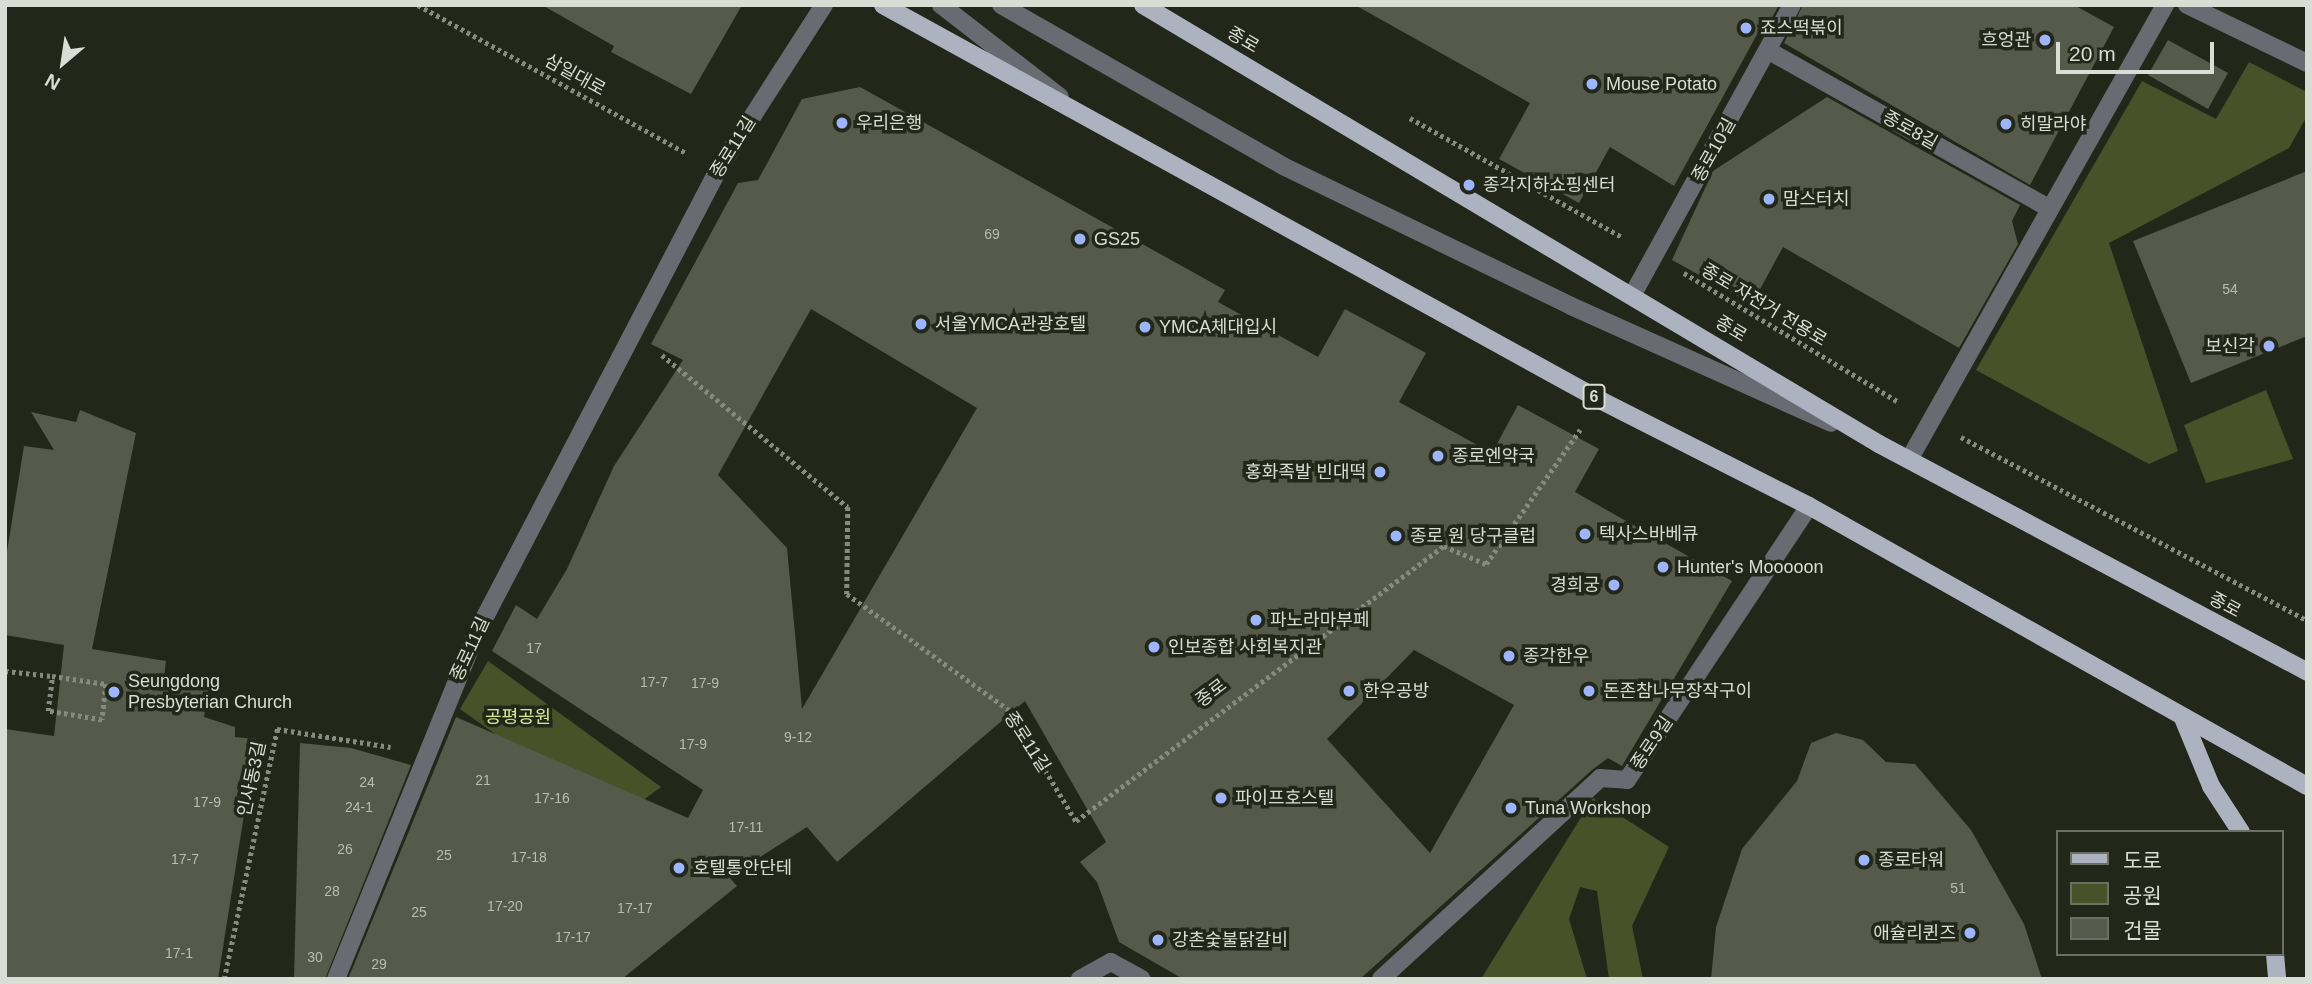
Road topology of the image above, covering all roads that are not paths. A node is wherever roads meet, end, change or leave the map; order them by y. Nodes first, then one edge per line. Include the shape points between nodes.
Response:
1 (824, 5) edge
2 (883, 5) edge
3 (941, 5) edge
4 (1001, 5) edge
5 (1143, 5) edge
6 (1792, 5) edge
7 (2165, 5) edge
8 (2187, 5) edge
9 (1769, 51) junction
10 (2307, 63) edge
11 (1080, 112) junction
12 (2050, 209) junction
13 (1633, 294) junction
14 (1879, 444) junction
15 (1910, 458) junction
16 (1809, 506) junction
17 (2307, 672) edge
18 (2183, 718) junction
19 (2307, 786) edge
20 (2240, 830) edge
21 (2275, 956) edge
22 (336, 979) edge
23 (1080, 979) edge
24 (1142, 979) edge
25 (1381, 979) edge
26 (2277, 979) edge

1 - 22 street, 종로11길 via 718,170 475,636 423,753
2 - 11 main road, 6
3 - 11 street
4 - 14 street via 1283,166 1571,306
5 - 13 main road, 종로
6 - 9 street, 종로10길
7 - 12 street
8 - 10 street
9 - 12 street, 종로8길
9 - 13 street, 종로10길
11 - 16 main road, 6 via 1600,400
12 - 15 street
13 - 14 main road, 종로
14 - 15 main road, 종로
15 - 17 main road, 종로
16 - 18 main road, 6
16 - 25 street, 종로9길 via 1627,779 1600,778
18 - 19 main road, 6
18 - 20 main road via 2211,786
21 - 26 main road
23 - 24 street via 1111,962

